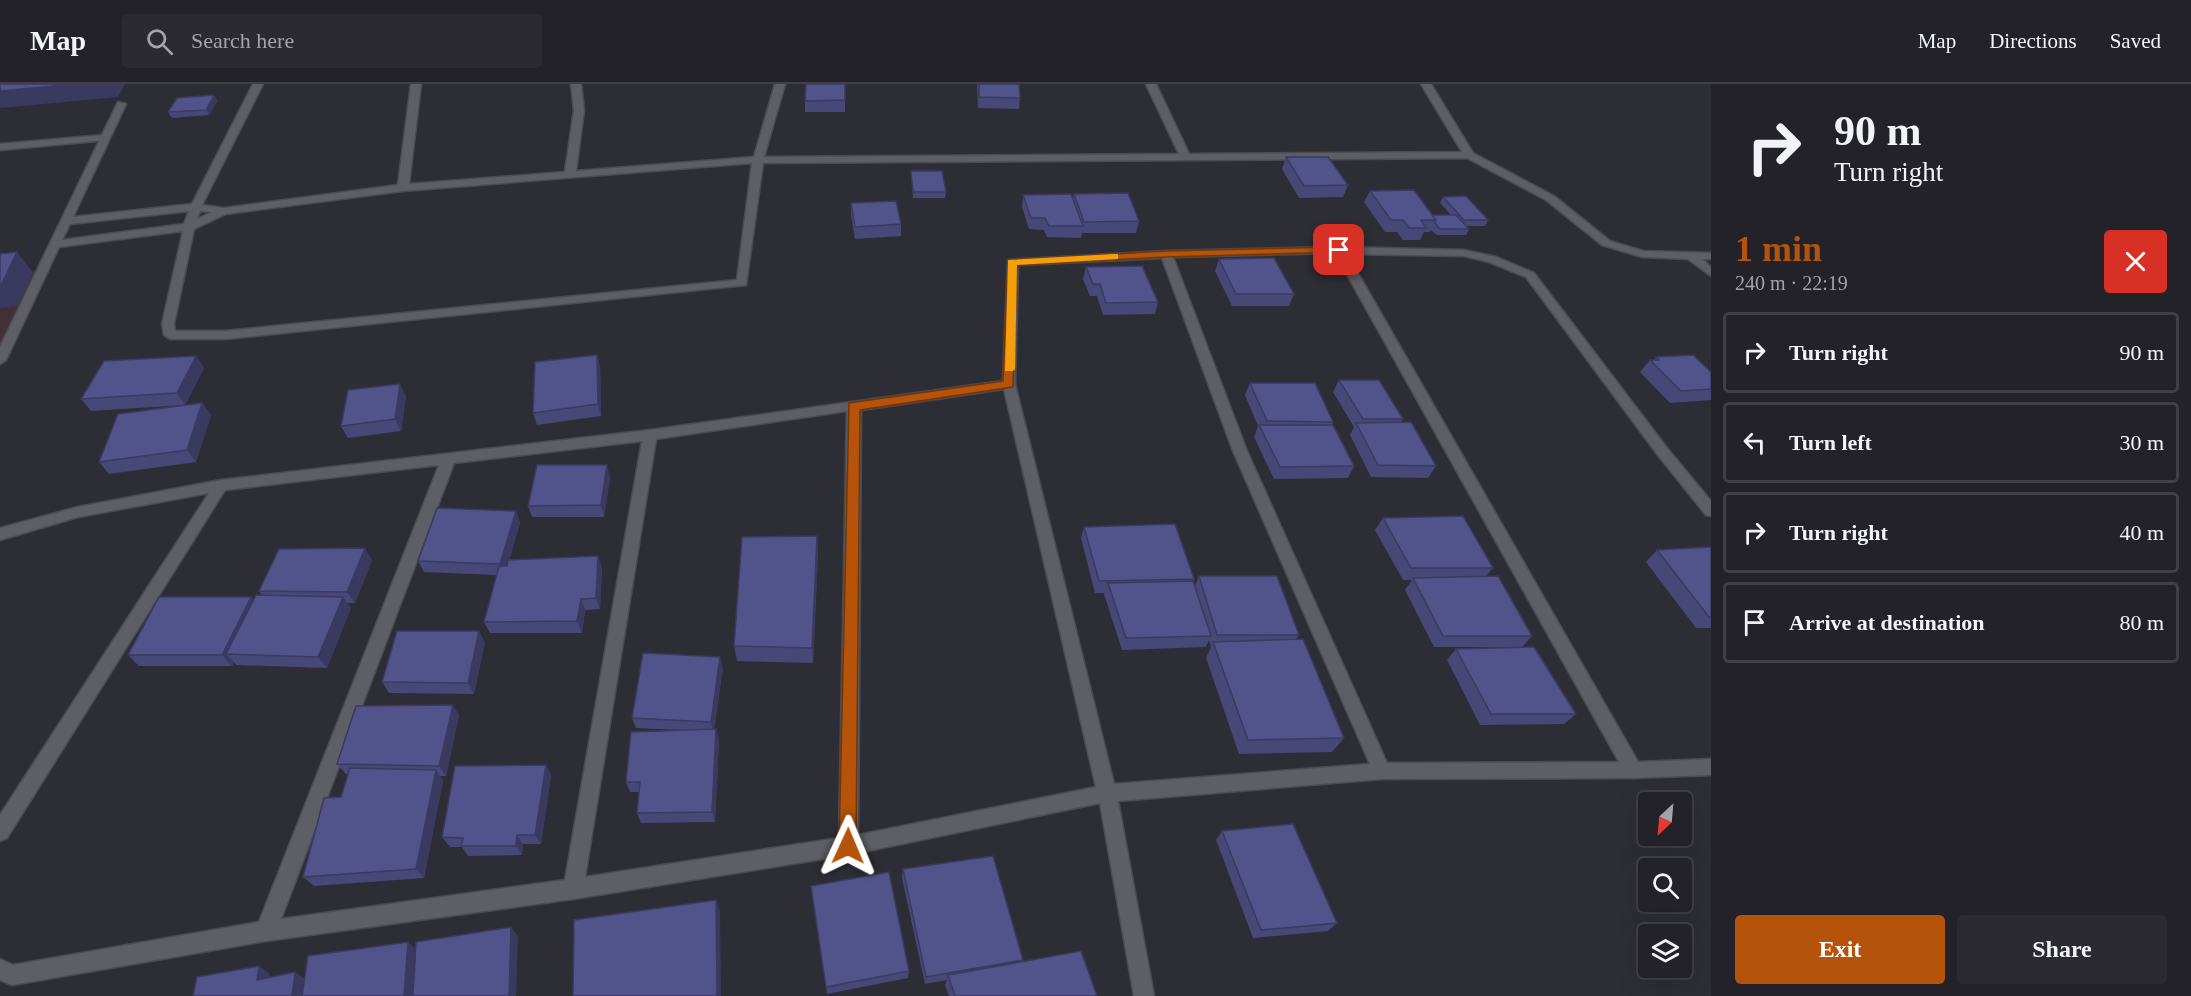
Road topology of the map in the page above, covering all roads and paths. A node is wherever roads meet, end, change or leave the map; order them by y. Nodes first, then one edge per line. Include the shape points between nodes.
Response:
1 (258, 84) edge
2 (416, 84) edge
3 (576, 84) edge
4 (780, 84) edge
5 (1151, 84) edge
6 (1426, 84) edge
7 (121, 104) dead end
8 (104, 138) junction
9 (0, 147) edge
10 (1468, 155) junction
11 (1185, 156) junction
12 (758, 160) junction
13 (570, 176) junction
14 (404, 188) junction
15 (196, 207) junction
16 (224, 212) junction
17 (66, 221) junction
18 (189, 227) junction
19 (56, 244) junction
20 (1339, 250) junction
21 (1166, 254) junction
22 (1692, 256) junction
23 (1711, 256) edge
24 (1711, 273) edge
25 (0, 360) edge
26 (1009, 384) junction
27 (854, 406) junction
28 (650, 435) junction
29 (448, 459) junction
30 (221, 485) junction
31 (1711, 511) edge
32 (0, 534) edge
33 (1711, 767) edge
34 (1633, 770) junction
35 (1382, 771) junction
36 (1107, 793) junction
37 (0, 832) edge
38 (848, 846) junction
39 (573, 889) junction
40 (266, 931) junction
41 (0, 969) edge
42 (1144, 996) edge

1 - 15 street
2 - 14 street
3 - 13 street via 579,110
4 - 12 street
5 - 11 street
6 - 10 street
7 - 8 street
8 - 9 street
8 - 17 street
10 - 11 street
10 - 22 street via 1550,198 1606,243 1642,254
11 - 12 street
12 - 13 street
12 - 18 street via 742,283 225,335 170,335 168,324
13 - 14 street
14 - 16 street
15 - 16 street
15 - 17 street
15 - 18 street
16 - 18 street
17 - 19 street
18 - 19 street
19 - 25 street
20 - 21 street
20 - 31 street via 1464,253 1492,259 1530,275
20 - 34 street
21 - 26 street via 1012,262
21 - 35 street via 1239,451
22 - 23 street
22 - 24 street
26 - 27 street
26 - 36 street
27 - 28 street
27 - 38 street
28 - 29 street
28 - 39 street
29 - 30 street
29 - 40 street
30 - 32 street via 78,512
30 - 37 street
33 - 34 street
34 - 35 street
35 - 36 street
36 - 38 street
36 - 42 street
38 - 39 street
39 - 40 street
40 - 41 street via 12,975

